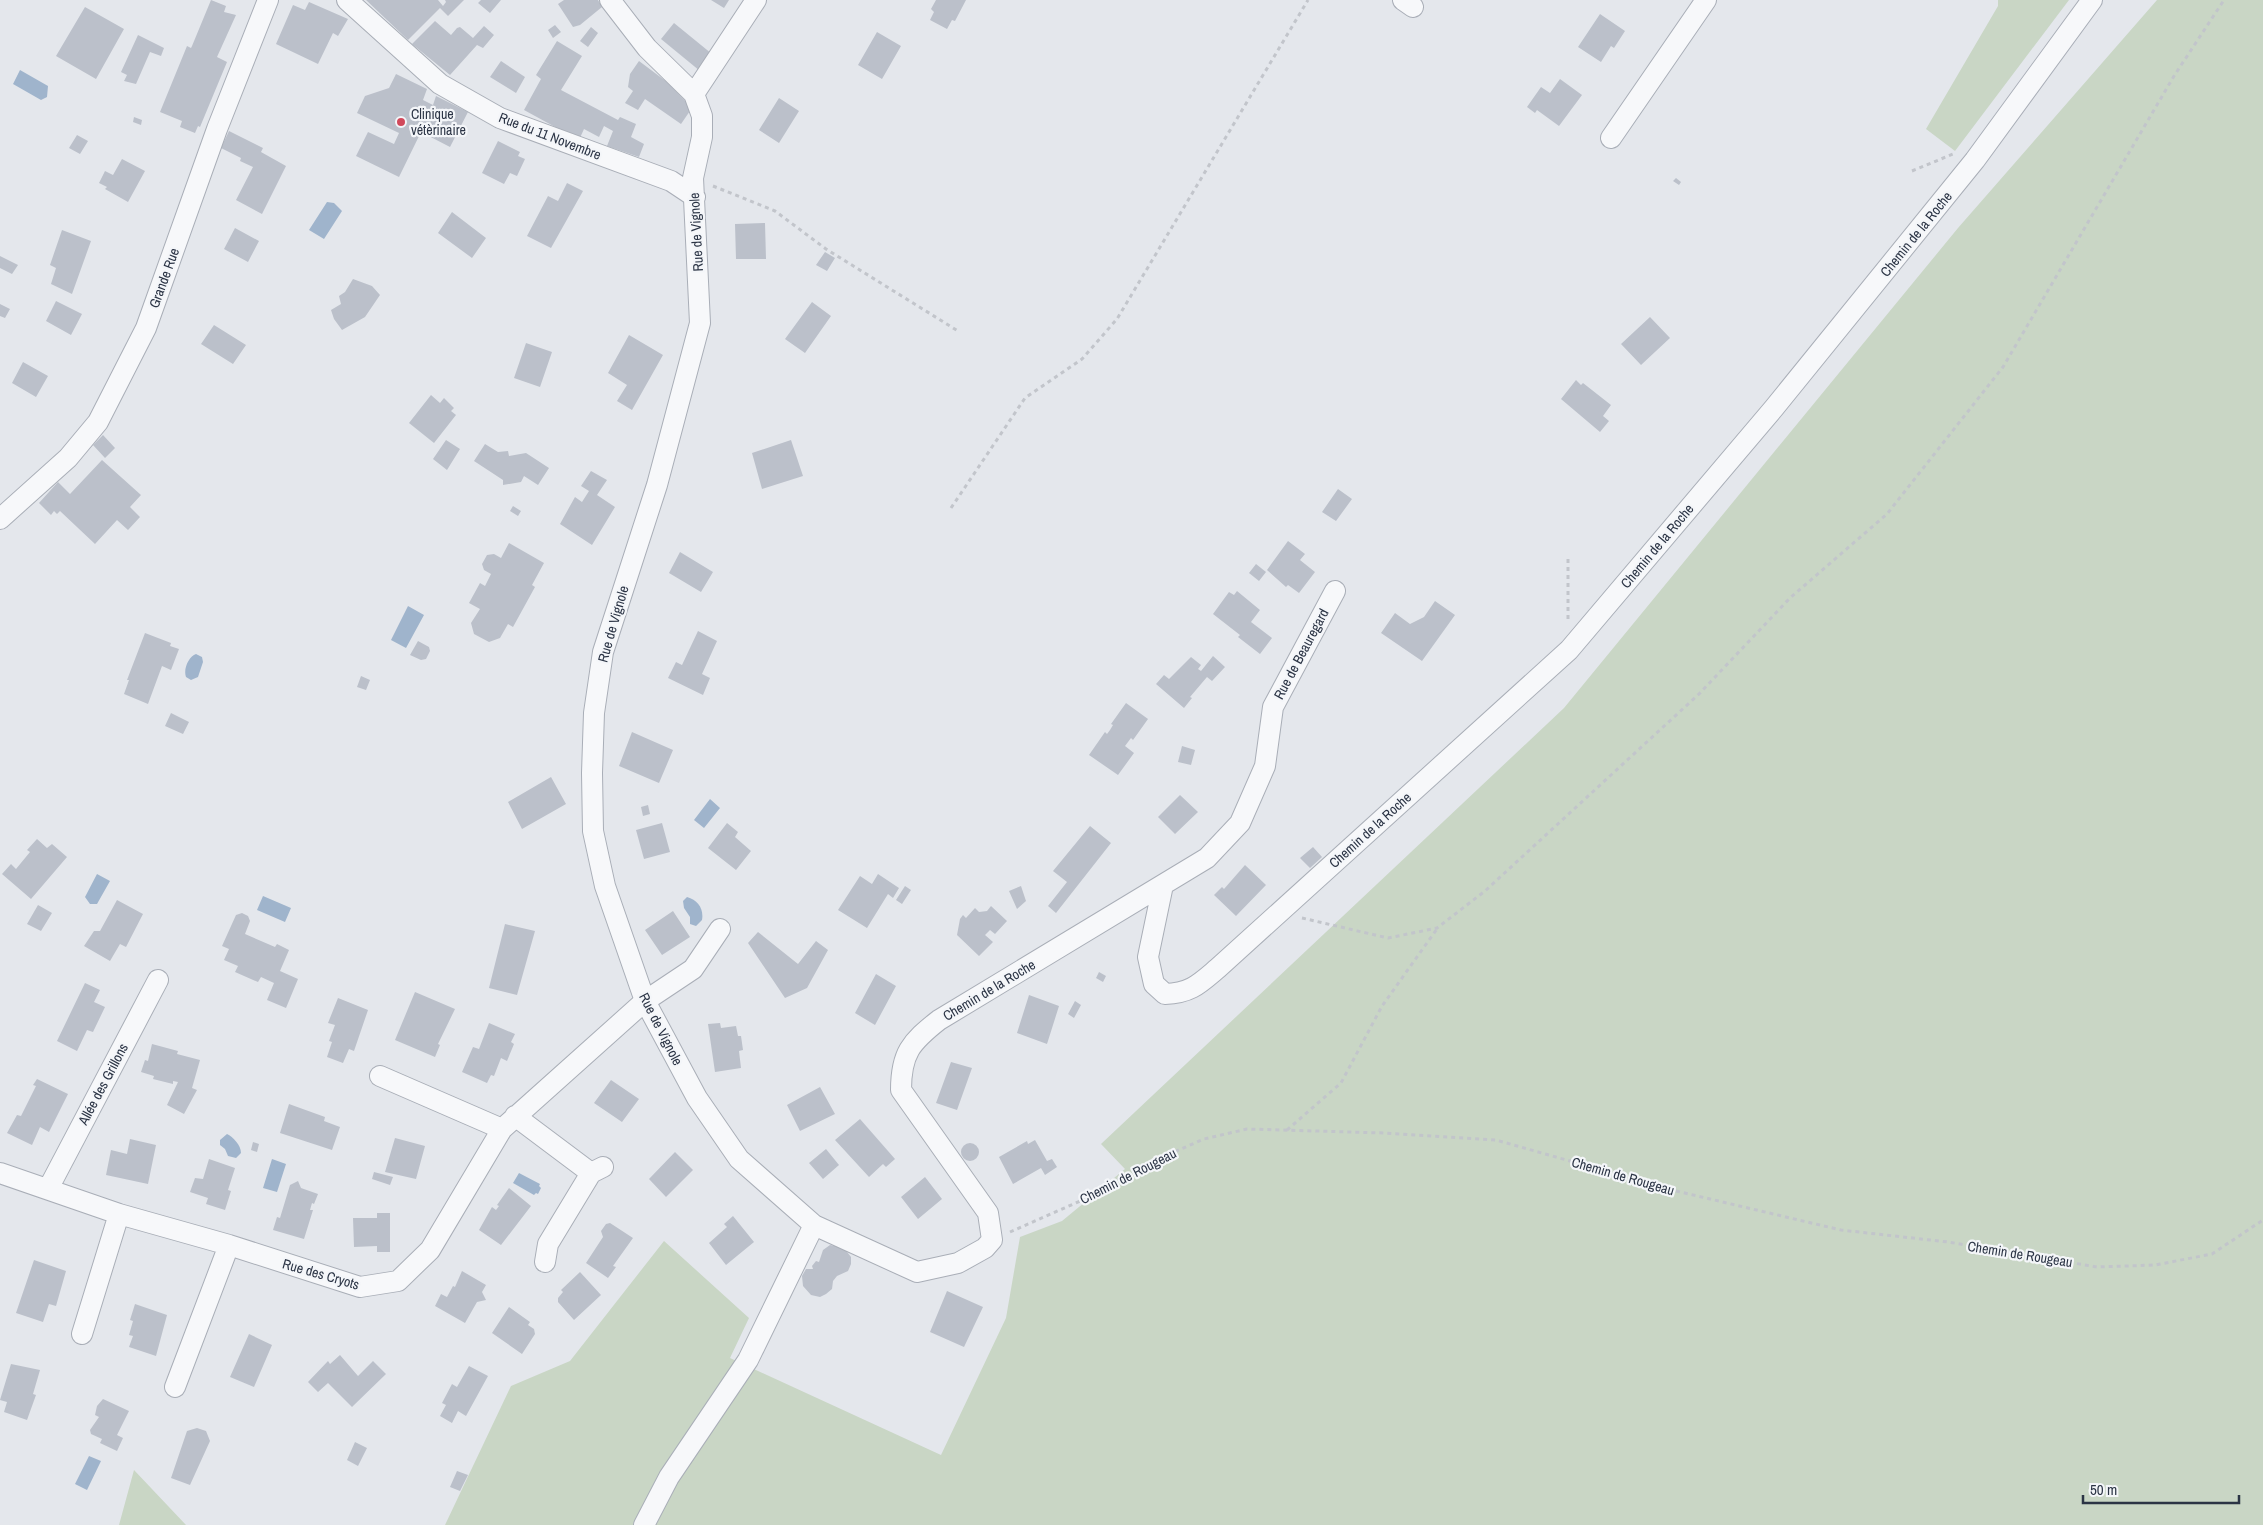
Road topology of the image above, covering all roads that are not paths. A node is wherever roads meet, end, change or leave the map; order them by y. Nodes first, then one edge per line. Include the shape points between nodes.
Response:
1 (268, 0) edge
2 (347, 0) edge
3 (610, 0) edge
4 (756, 0) edge
5 (1706, 0) edge
6 (2092, 0) edge
7 (694, 94) junction
8 (1611, 138) dead end
9 (694, 187) junction
10 (0, 519) edge
11 (1335, 591) dead end
12 (1163, 885) junction
13 (720, 929) dead end
14 (158, 980) dead end
15 (645, 1001) junction
16 (380, 1076) dead end
17 (508, 1122) junction
18 (0, 1173) edge
19 (48, 1188) junction
20 (120, 1214) junction
21 (814, 1225) junction
22 (229, 1245) junction
23 (545, 1262) dead end
24 (82, 1334) dead end
25 (175, 1387) dead end
26 (644, 1525) edge

1 - 10 street, Grande Rue via 217,129 146,328 98,422 68,458
2 - 9 street, Rue du 11 Novembre via 440,84 500,118
3 - 7 street, Rue de Vignole via 647,48
4 - 7 street
5 - 8 street
6 - 12 street, Chemin de la Roche via 1975,160 1774,408 1569,650 1280,912 1197,984 1182,993 1165,994 1154,984 1148,957
7 - 9 street, Rue de Vignole via 702,116
9 - 15 street, Rue de Vignole via 700,323 657,485 603,652 594,714 593,832 605,886
11 - 12 street, Rue de Beauregard via 1273,707 1265,766 1240,823 1207,858
12 - 21 street, Chemin de la Roche via 939,1020 915,1038 901,1068 901,1090 988,1213 992,1240 985,1248 958,1262 917,1272
13 - 15 street, Rue des Cryots via 693,969
14 - 19 street, Allée des Grillons
15 - 17 street, Rue des Cryots
15 - 21 street, Rue de Vignole via 697,1098 739,1158
16 - 17 street
17 - 22 street, Rue des Cryots via 430,1250 398,1281 360,1287
17 - 23 street via 597,1170 548,1244
18 - 19 street, Rue des Cryots
19 - 20 street, Rue des Cryots
20 - 22 street, Rue des Cryots
20 - 24 street
21 - 26 street via 748,1360 669,1477
22 - 25 street

